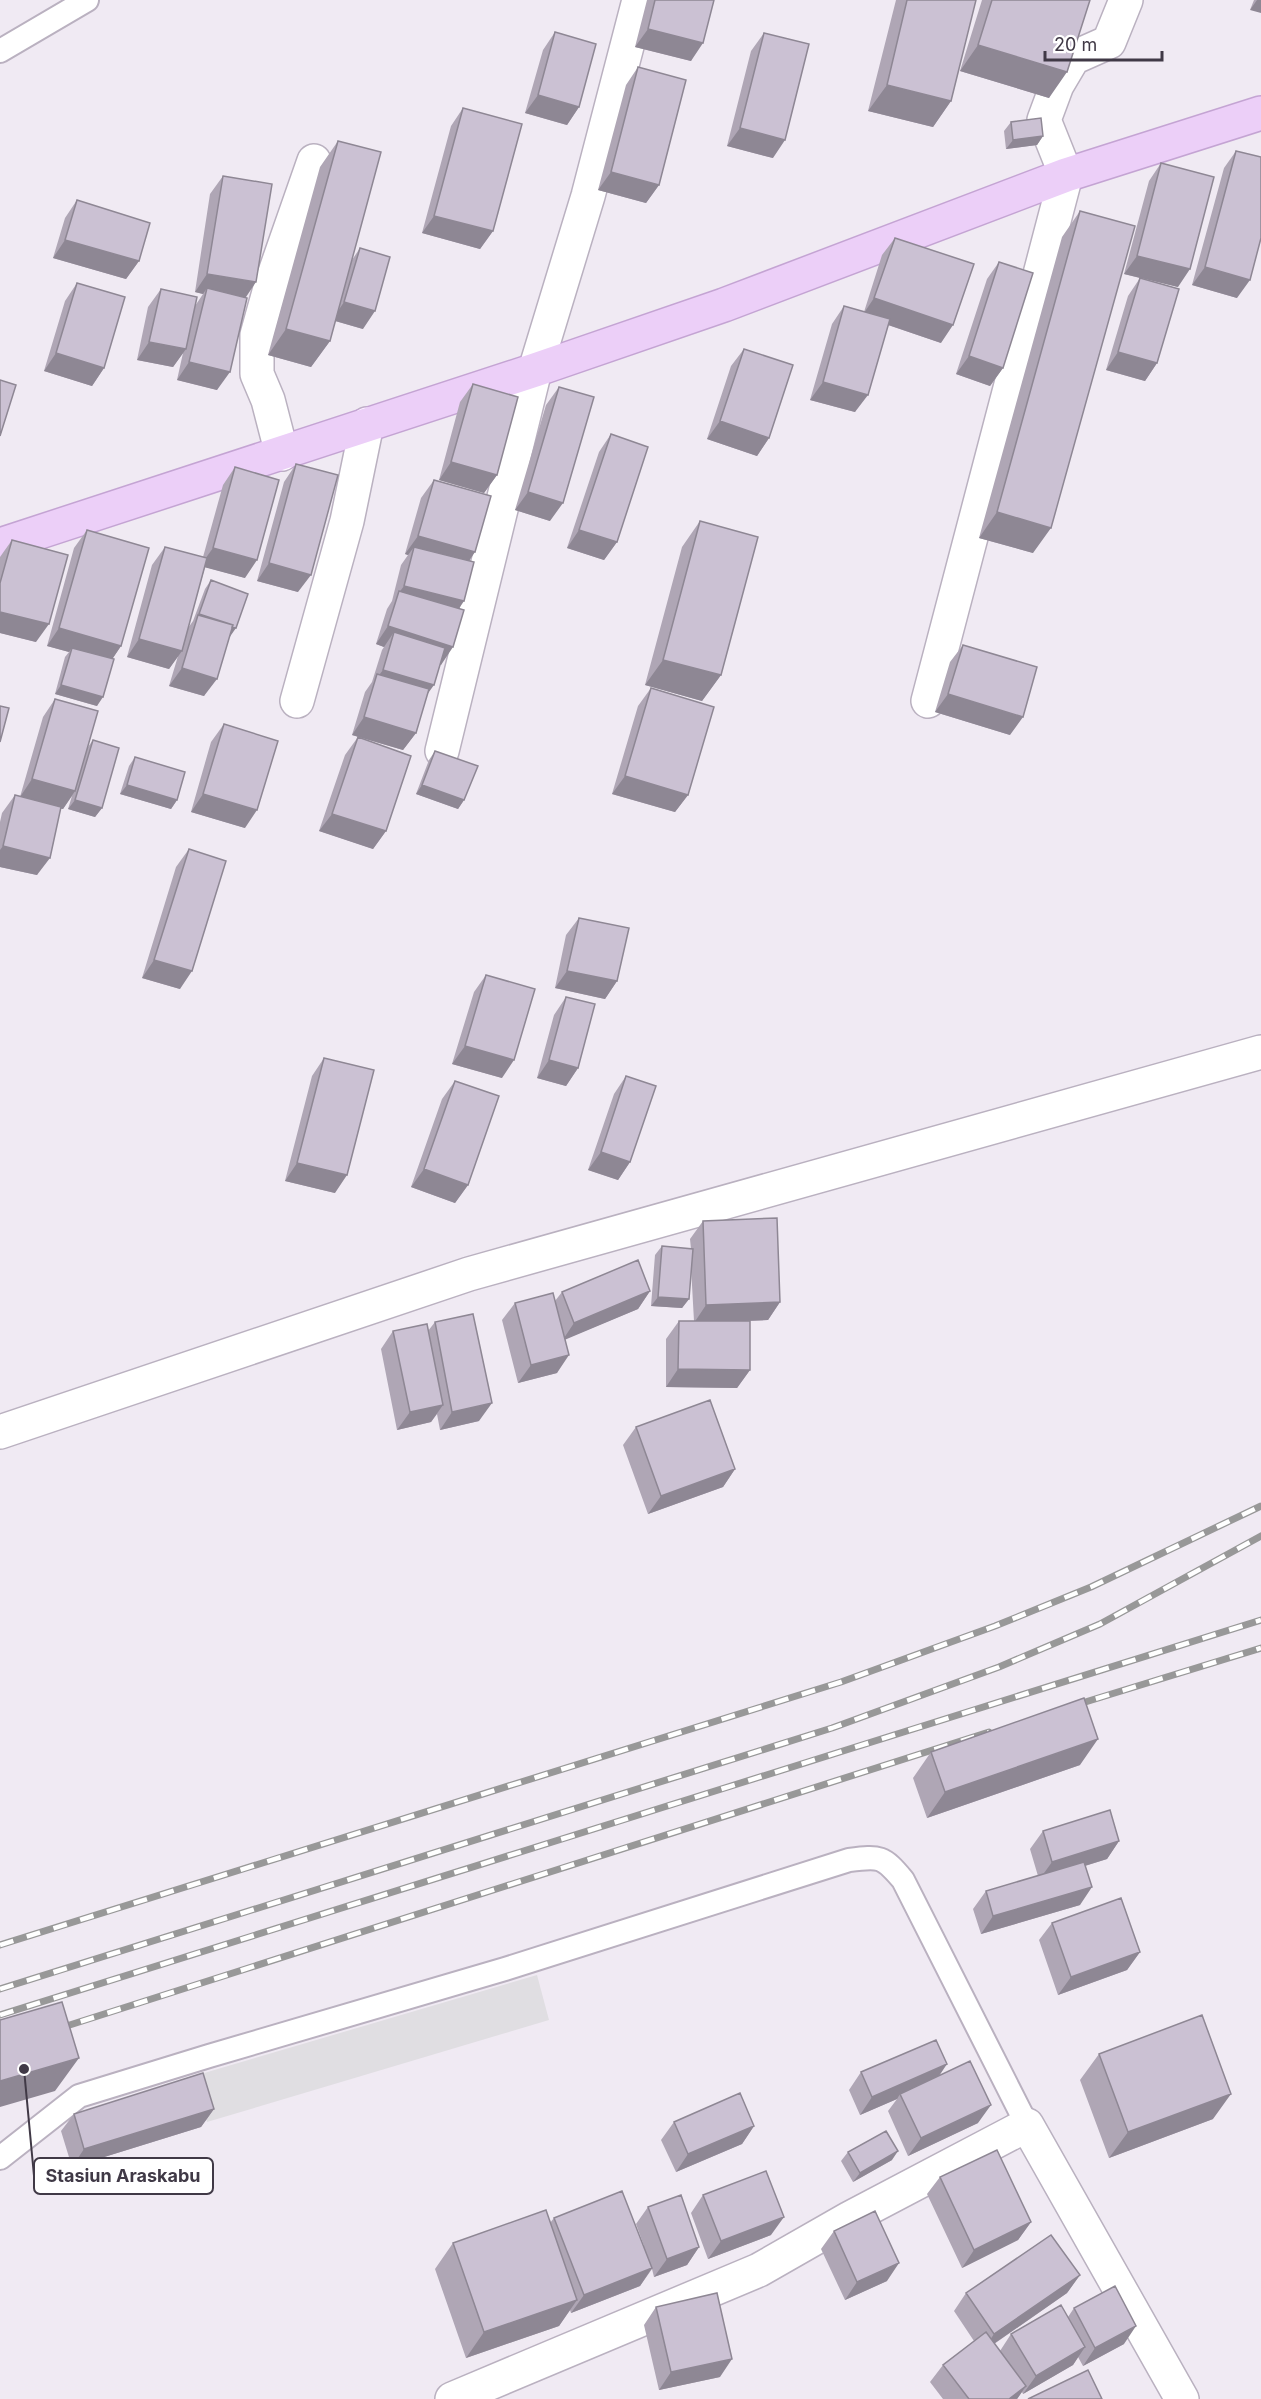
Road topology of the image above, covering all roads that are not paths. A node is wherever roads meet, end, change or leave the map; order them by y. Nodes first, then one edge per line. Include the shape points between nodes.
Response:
1 (87, 0) edge
2 (639, 0) edge
3 (1126, 0) edge
4 (0, 51) edge
5 (1261, 114) edge
6 (314, 161) dead end
7 (1066, 176) junction
8 (535, 370) junction
9 (367, 424) junction
10 (282, 454) junction
11 (0, 545) edge
12 (297, 701) dead end
13 (928, 701) dead end
14 (442, 751) edge
15 (1261, 1052) edge
16 (0, 1432) edge
17 (1027, 2125) junction
18 (0, 2158) edge
19 (452, 2399) edge
20 (1182, 2399) edge

1 - 4 lane
2 - 8 street via 588,195
3 - 7 street via 1109,42 1073,58 1057,85 1044,120
5 - 7 main road
6 - 10 street via 257,335 257,374
7 - 8 main road via 724,305
7 - 13 street
8 - 9 main road
8 - 14 street
9 - 10 main road
9 - 12 street via 347,521
10 - 11 main road
15 - 16 street via 469,1274
17 - 18 lane via 903,1880 890,1863 874,1857 849,1860 505,1969 80,2096
17 - 19 street via 759,2270
17 - 20 street

